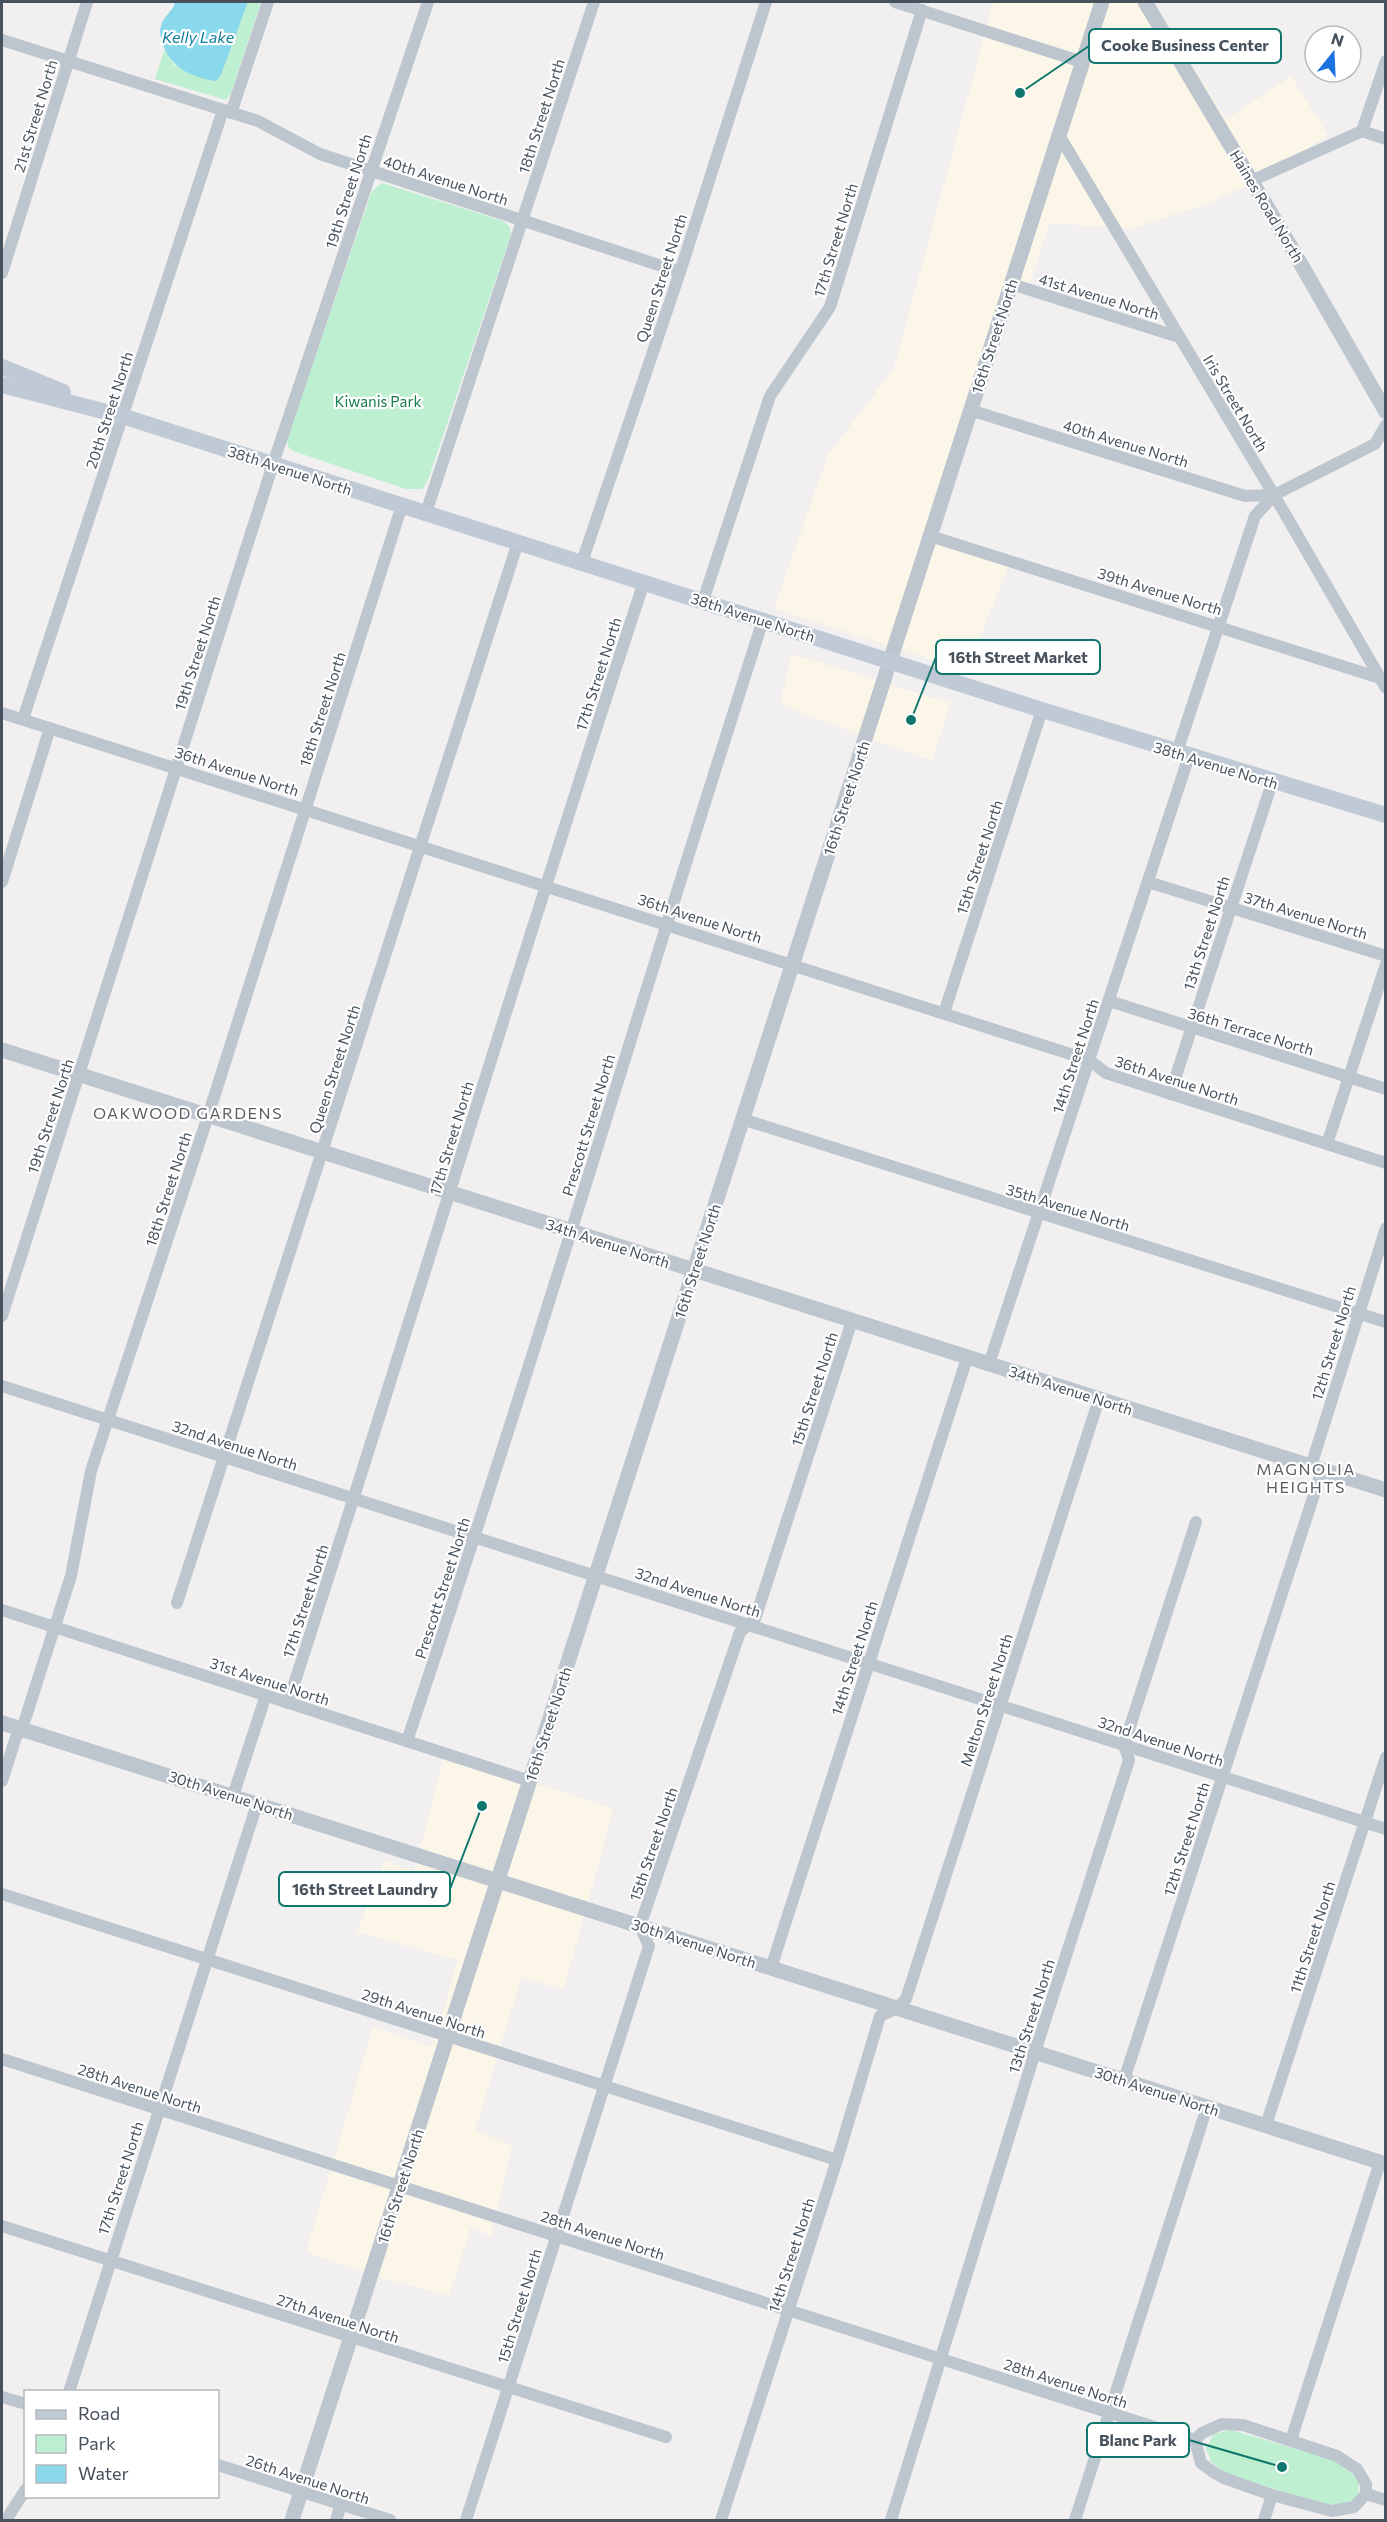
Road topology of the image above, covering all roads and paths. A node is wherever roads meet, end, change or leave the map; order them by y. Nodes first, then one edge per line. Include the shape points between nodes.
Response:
1 (87, 2) edge
2 (268, 2) edge
3 (428, 2) edge
4 (594, 2) edge
5 (766, 2) edge
6 (896, 2) edge
7 (1102, 2) edge
8 (1145, 2) edge
9 (922, 10) junction
10 (2, 40) edge
11 (68, 61) junction
12 (1386, 61) edge
13 (1082, 62) junction
14 (227, 112) junction
15 (1362, 131) junction
16 (1059, 135) junction
17 (1386, 139) edge
18 (370, 171) junction
19 (1251, 181) junction
20 (523, 221) junction
21 (680, 272) junction
22 (2, 273) edge
23 (1011, 284) junction
24 (1179, 337) junction
25 (2, 367) edge
26 (2, 385) edge
27 (970, 410) junction
28 (1386, 412) edge
29 (122, 416) junction
30 (1386, 425) edge
31 (273, 464) junction
32 (1274, 495) junction
33 (402, 505) junction
34 (426, 513) junction
35 (930, 536) junction
36 (518, 542) junction
37 (582, 562) junction
38 (644, 582) junction
39 (703, 601) junction
40 (763, 620) junction
41 (1219, 625) junction
42 (890, 661) junction
43 (1383, 683) edge
44 (1042, 711) junction
45 (2, 712) edge
46 (23, 719) junction
47 (50, 728) junction
48 (1183, 754) junction
49 (175, 768) junction
50 (1272, 783) junction
51 (306, 809) junction
52 (1386, 815) edge
53 (420, 845) junction
54 (2, 882) edge
55 (1148, 882) junction
56 (544, 885) junction
57 (1231, 908) junction
58 (665, 923) junction
59 (1386, 956) edge
60 (793, 964) junction
61 (1386, 964) edge
62 (1108, 1001) junction
63 (944, 1013) junction
64 (1191, 1029) junction
65 (2, 1050) edge
66 (1089, 1060) junction
67 (79, 1075) junction
68 (1348, 1077) junction
69 (1386, 1089) edge
70 (1170, 1094) junction
71 (208, 1116) junction
72 (742, 1119) junction
73 (1327, 1144) junction
74 (323, 1153) junction
75 (1386, 1163) edge
76 (450, 1193) junction
77 (1038, 1213) junction
78 (1386, 1228) edge
79 (571, 1231) junction
80 (694, 1270) junction
81 (1358, 1314) junction
82 (2, 1316) edge
83 (852, 1321) junction
84 (1386, 1322) edge
85 (967, 1358) junction
86 (988, 1364) junction
87 (2, 1386) edge
88 (1099, 1399) junction
89 (107, 1420) junction
90 (224, 1457) junction
91 (1316, 1468) junction
92 (1386, 1490) edge
93 (354, 1499) junction
94 (1196, 1522) dead end
95 (476, 1537) junction
96 (596, 1575) junction
97 (177, 1603) dead end
98 (2, 1610) edge
99 (749, 1624) junction
100 (55, 1628) junction
101 (869, 1663) junction
102 (266, 1695) junction
103 (288, 1703) junction
104 (1000, 1704) junction
105 (2, 1723) edge
106 (22, 1729) junction
107 (407, 1741) junction
108 (1124, 1745) junction
109 (1386, 1757) edge
110 (1222, 1777) junction
111 (2, 1781) edge
112 (530, 1781) junction
113 (233, 1796) junction
114 (257, 1803) junction
115 (1366, 1823) junction
116 (1386, 1829) edge
117 (498, 1881) junction
118 (2, 1894) edge
119 (640, 1926) junction
120 (206, 1959) junction
121 (771, 1968) junction
122 (897, 2008) junction
123 (448, 2036) junction
124 (1035, 2052) junction
125 (2, 2059) edge
126 (1124, 2080) junction
127 (605, 2086) junction
128 (1207, 2107) junction
129 (159, 2109) junction
130 (1266, 2125) junction
131 (837, 2160) junction
132 (1383, 2163) edge
133 (400, 2186) junction
134 (2, 2226) edge
135 (557, 2236) junction
136 (109, 2261) junction
137 (788, 2310) junction
138 (351, 2338) junction
139 (941, 2359) junction
140 (509, 2388) junction
141 (69, 2390) edge
142 (2, 2397) edge
143 (24, 2403) edge
144 (1110, 2413) junction
145 (666, 2437) dead end
146 (1195, 2440) junction
147 (1291, 2440) junction
148 (219, 2465) edge
149 (24, 2492) edge
150 (301, 2492) junction
151 (1365, 2494) junction
152 (1272, 2495) junction
153 (1386, 2500) edge
154 (341, 2505) junction
155 (6, 2520) edge
156 (292, 2520) edge
157 (336, 2520) edge
158 (390, 2520) edge
159 (466, 2520) edge
160 (721, 2520) edge
161 (891, 2520) edge
162 (1075, 2520) edge
163 (1264, 2520) edge

1 - 11 street, 21st Street North
2 - 14 street, 20th Street North
3 - 18 street, 19th Street North
4 - 20 street, 18th Street North
5 - 21 street, Queen Street North
6 - 9 street
7 - 13 street, 16th Street North
8 - 19 street, Haines Road North
9 - 13 street
9 - 39 street, 17th Street North via 830,307 770,396
10 - 11 street, 40th Avenue North
11 - 14 street, 40th Avenue North
11 - 22 street, 21st Street North
12 - 15 street
13 - 16 street, 16th Street North
14 - 18 street, 40th Avenue North via 258,121 320,154
14 - 29 street, 20th Street North
15 - 17 street
15 - 19 street
16 - 23 street, 16th Street North
16 - 24 street, Iris Street North
18 - 20 street, 40th Avenue North
18 - 31 street, 19th Street North
19 - 28 street, Haines Road North
20 - 21 street, 40th Avenue North
20 - 34 street, 18th Street North
21 - 37 street, Queen Street North
23 - 24 street, 41st Avenue North
23 - 27 street, 16th Street North
24 - 32 street, Iris Street North
25 - 29 main road, 38th Avenue North
26 - 29 main road, 38th Avenue North
27 - 32 street, 40th Avenue North via 1245,496
27 - 35 street, 16th Street North
29 - 31 main road, 38th Avenue North
29 - 46 street, 20th Street North
30 - 32 street, 14th Street North via 1375,444
31 - 33 main road, 38th Avenue North
31 - 49 street, 19th Street North
32 - 41 street, 14th Street North via 1255,516
32 - 43 street, Iris Street North
33 - 34 main road, 38th Avenue North
33 - 51 street, 18th Street North
34 - 36 main road, 38th Avenue North
35 - 41 street, 39th Avenue North
35 - 42 street, 16th Street North
36 - 37 main road, 38th Avenue North
36 - 53 street, Queen Street North
37 - 38 main road, 38th Avenue North
38 - 39 main road, 38th Avenue North
38 - 56 street, 17th Street North
39 - 40 main road, 38th Avenue North
40 - 42 main road, 38th Avenue North
40 - 58 street, Prescott Street North
41 - 43 street, 39th Avenue North
41 - 48 street, 14th Street North
42 - 44 main road, 38th Avenue North
42 - 60 street, 16th Street North
44 - 48 main road, 38th Avenue North
44 - 63 street, 15th Street North
45 - 46 street, 36th Avenue North
46 - 47 street, 36th Avenue North
47 - 49 street, 36th Avenue North
47 - 54 street
48 - 50 main road, 38th Avenue North
48 - 55 street, 14th Street North
49 - 51 street, 36th Avenue North
49 - 67 street, 19th Street North
50 - 52 main road, 38th Avenue North
50 - 57 street, 13th Street North
51 - 53 street, 36th Avenue North
51 - 71 street, 18th Street North
53 - 56 street, 36th Avenue North
53 - 74 street, Queen Street North
55 - 57 street, 37th Avenue North
55 - 62 street, 14th Street North
56 - 58 street, 36th Avenue North
56 - 76 street, 17th Street North
57 - 59 street, 37th Avenue North
57 - 64 street, 13th Street North
58 - 60 street, 36th Avenue North
58 - 79 street, Prescott Street North
60 - 63 street, 36th Avenue North
60 - 72 street, 16th Street North
61 - 68 street
62 - 64 street, 36th Terrace North
62 - 66 street, 14th Street North
63 - 66 street, 36th Avenue North
64 - 68 street, 36th Terrace North
64 - 70 street, 13th Street North
65 - 67 street, 34th Avenue North
66 - 70 street, 36th Avenue North via 1106,1073
66 - 77 street, 14th Street North
67 - 71 street, 34th Avenue North
67 - 82 street, 19th Street North
68 - 69 street, 36th Terrace North
68 - 73 street
70 - 73 street, 36th Avenue North
71 - 74 street, 34th Avenue North
71 - 89 street, 18th Street North
72 - 77 street, 35th Avenue North
72 - 80 street, 16th Street North
73 - 75 street, 36th Avenue North
74 - 76 street, 34th Avenue North
74 - 90 street, Queen Street North
76 - 79 street, 34th Avenue North
76 - 93 street, 17th Street North
77 - 81 street, 35th Avenue North
77 - 86 street, 14th Street North
78 - 81 street, 12th Street North
79 - 80 street, 34th Avenue North
79 - 95 street, Prescott Street North
80 - 83 street, 34th Avenue North
80 - 96 street, 16th Street North
81 - 84 street, 35th Avenue North
81 - 91 street, 12th Street North
83 - 85 street, 34th Avenue North
83 - 99 street, 15th Street North via 755,1620
85 - 86 street, 34th Avenue North
85 - 101 street, 14th Street North
86 - 88 street, 34th Avenue North
87 - 89 street, 32nd Avenue North
88 - 91 street, 34th Avenue North
88 - 104 street, Melton Street North
89 - 90 street, 32nd Avenue North
89 - 100 street, 18th Street North via 91,1471 71,1576
90 - 93 street, 32nd Avenue North
90 - 97 street, Queen Street North
91 - 92 street, 34th Avenue North
91 - 110 street, 12th Street North
93 - 95 street, 32nd Avenue North
93 - 103 street, 17th Street North
94 - 108 street, 13th Street North
95 - 96 street, 32nd Avenue North
95 - 107 street, Prescott Street North
96 - 99 street, 32nd Avenue North
96 - 112 street, 16th Street North
98 - 100 street, 31st Avenue North
99 - 101 street, 32nd Avenue North
99 - 119 street, 15th Street North via 740,1632
100 - 102 street, 31st Avenue North
100 - 106 street, 18th Street North
101 - 104 street, 32nd Avenue North
101 - 121 street, 14th Street North
102 - 103 street, 31st Avenue North
102 - 113 street
103 - 107 street, 31st Avenue North
104 - 108 street, 32nd Avenue North
104 - 122 street, Melton Street North via 906,1999
105 - 106 street, 30th Avenue North
106 - 111 street, 18th Street North
106 - 113 street, 30th Avenue North
107 - 112 street, 31st Avenue North
108 - 110 street, 32nd Avenue North
108 - 124 street, 13th Street North via 1129,1760
109 - 115 street, 11th Street North
110 - 115 street, 32nd Avenue North
110 - 126 street, 12th Street North
112 - 117 street, 16th Street North
113 - 114 street, 30th Avenue North
114 - 117 street, 30th Avenue North
114 - 120 street, 17th Street North
115 - 116 street, 32nd Avenue North
115 - 130 street, 11th Street North
117 - 119 street, 30th Avenue North
117 - 123 street, 16th Street North
118 - 120 street, 29th Avenue North
119 - 121 street, 30th Avenue North
119 - 127 street, 15th Street North via 649,1946
120 - 123 street, 29th Avenue North
120 - 129 street, 17th Street North
121 - 122 street, 30th Avenue North
122 - 124 street, 30th Avenue North
122 - 131 street, 14th Street North via 880,2016
123 - 127 street, 29th Avenue North
123 - 133 street, 16th Street North
124 - 126 street, 30th Avenue North
124 - 139 street, 13th Street North
125 - 129 street, 28th Avenue North
126 - 128 street, 30th Avenue North
127 - 131 street, 29th Avenue North
127 - 135 street, 15th Street North
128 - 130 street, 30th Avenue North
128 - 144 street
129 - 133 street, 28th Avenue North
129 - 136 street, 17th Street North
130 - 132 street, 30th Avenue North
131 - 137 street, 14th Street North
132 - 147 street
133 - 135 street, 28th Avenue North
133 - 138 street, 16th Street North
134 - 136 street, 27th Avenue North
135 - 137 street, 28th Avenue North
135 - 140 street, 15th Street North
136 - 138 street, 27th Avenue North
136 - 141 street, 17th Street North
137 - 139 street, 28th Avenue North
137 - 160 street, 14th Street North
138 - 140 street, 27th Avenue North
138 - 150 street, 16th Street North
139 - 144 street, 28th Avenue North
139 - 161 street, 13th Street North
140 - 145 street, 27th Avenue North
140 - 159 street, 15th Street North
142 - 143 street
144 - 146 street, 28th Avenue North
144 - 162 street
146 - 147 street via 1222,2424 1243,2425
146 - 152 street via 1201,2463 1213,2472
147 - 151 street via 1348,2461 1362,2476
148 - 150 street, 26th Avenue North
149 - 155 street
150 - 154 street, 26th Avenue North
150 - 156 street, 16th Street North
151 - 152 street via 1354,2507 1332,2511
151 - 153 street
152 - 163 street
154 - 157 street
154 - 158 street, 26th Avenue North

